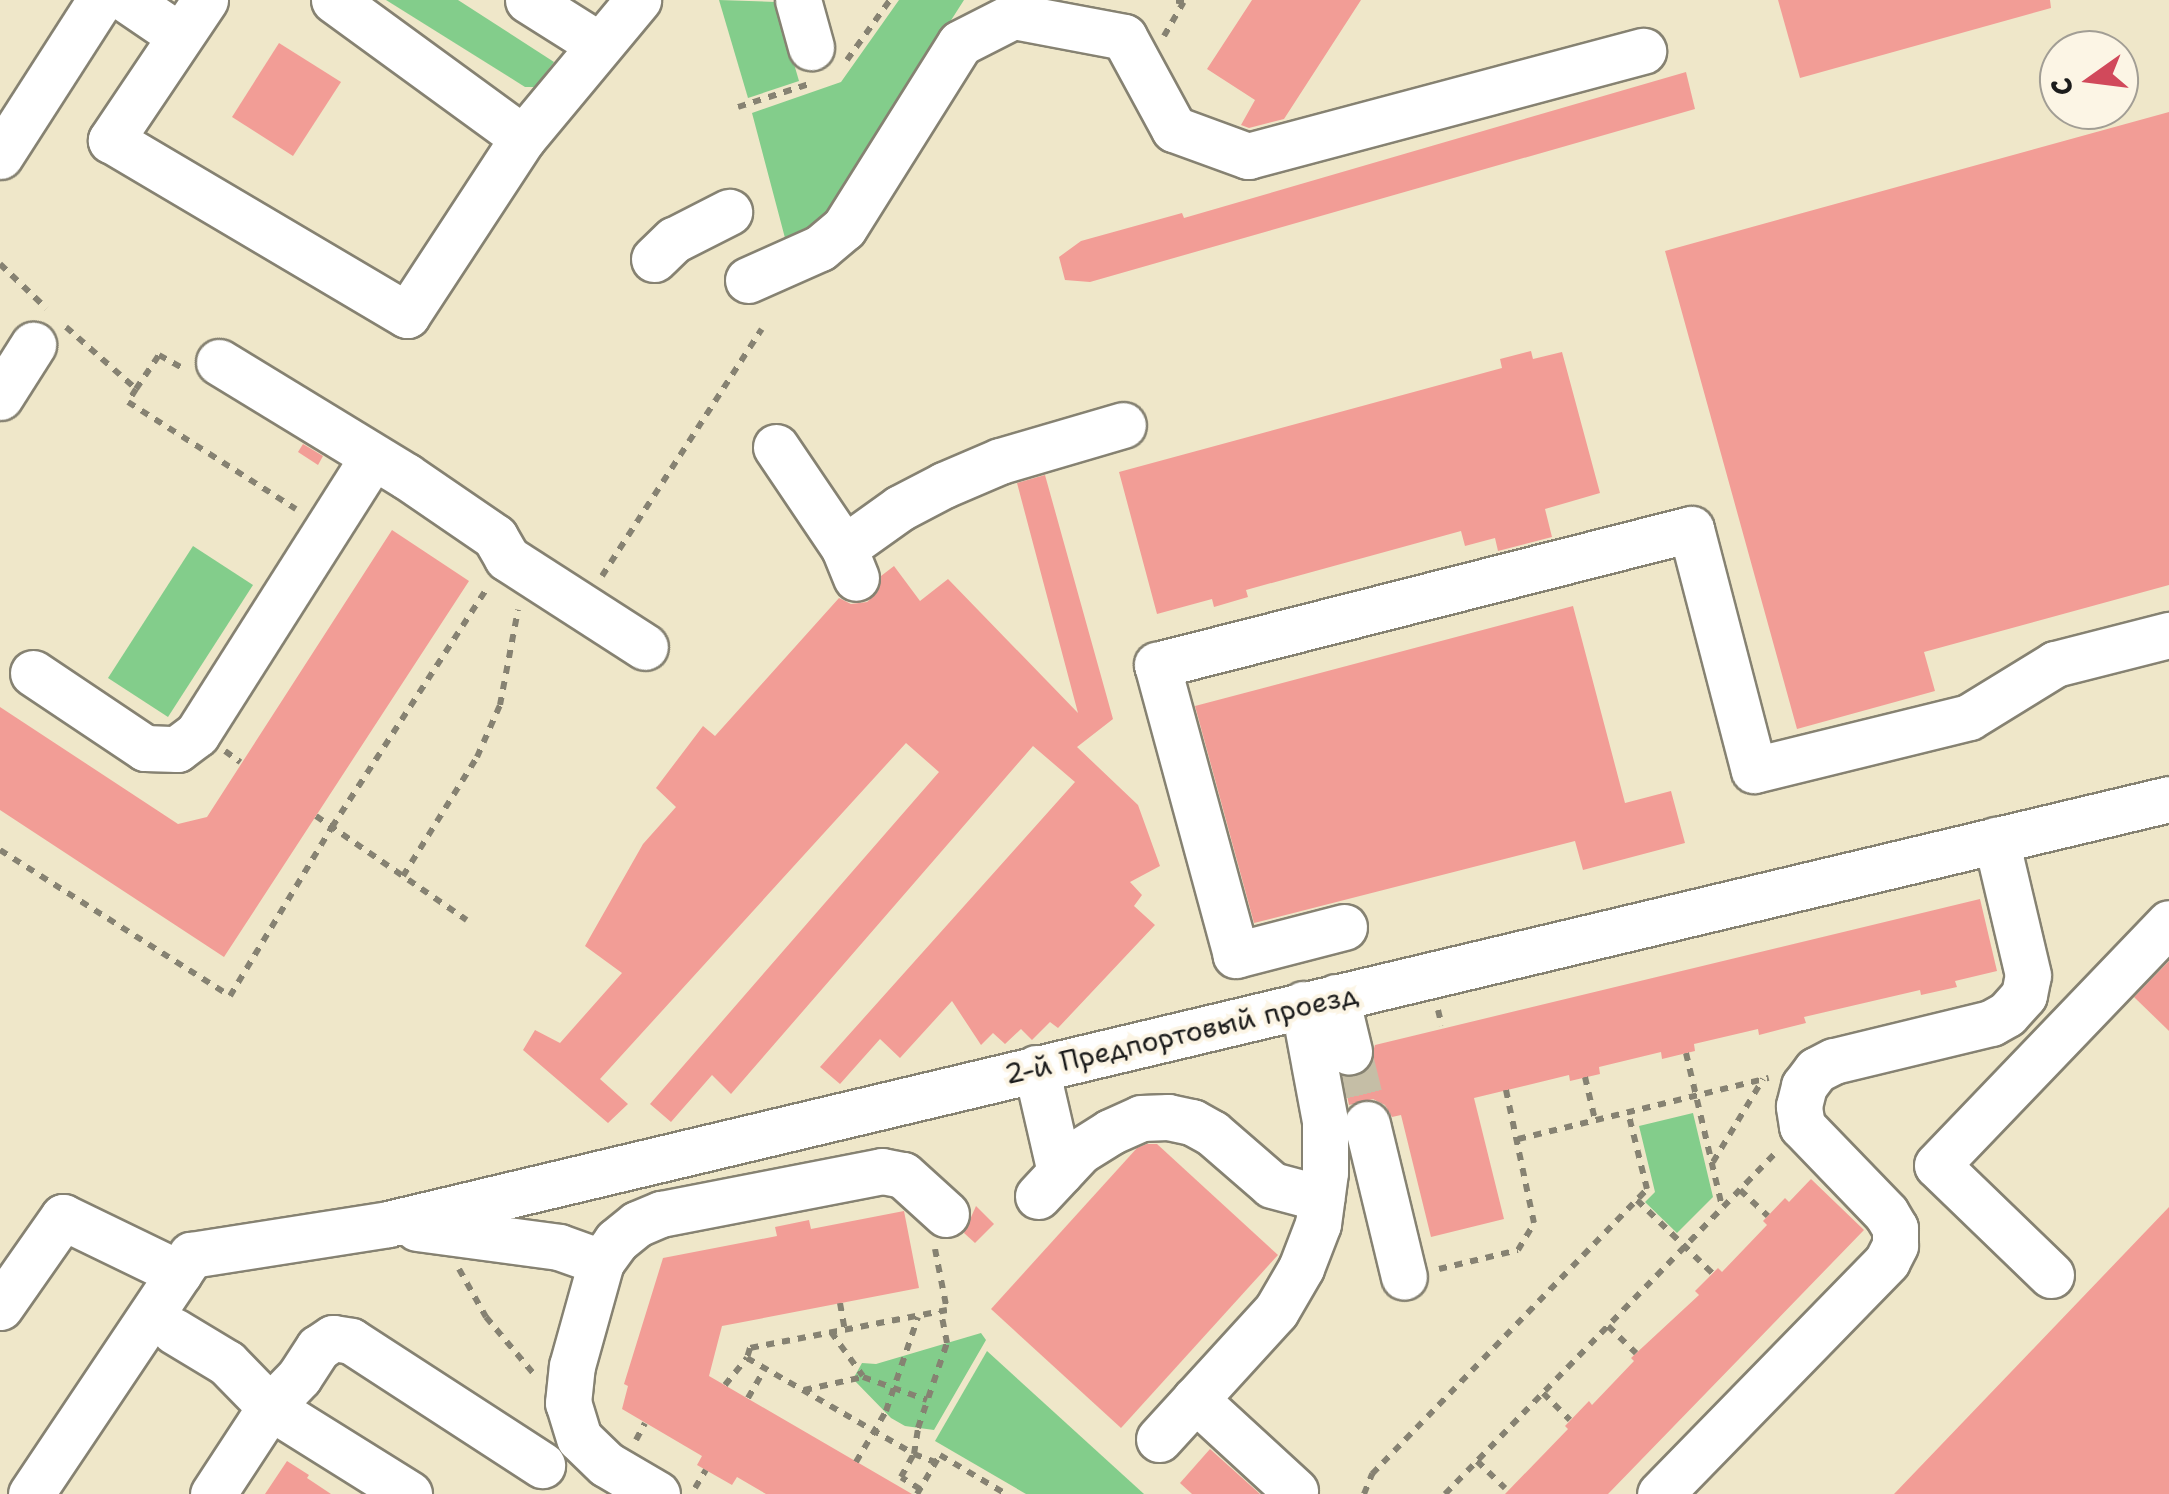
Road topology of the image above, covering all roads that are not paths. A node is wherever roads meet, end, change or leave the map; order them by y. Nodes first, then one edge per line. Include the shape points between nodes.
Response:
1 (100, 0) edge
2 (127, 0) edge
3 (334, 0) edge
4 (528, 0) edge
5 (638, 0) edge
6 (798, 0) edge
7 (192, 18) edge
8 (598, 44) junction
9 (812, 46) dead end
10 (1643, 51) dead end
11 (12, 110) edge
12 (523, 138) junction
13 (0, 156) edge
14 (729, 212) dead end
15 (654, 259) dead end
16 (748, 280) dead end
17 (34, 345) dead end
18 (219, 362) road end
19 (0, 396) edge
20 (1123, 424) dead end
21 (776, 447) dead end
22 (373, 457) junction
23 (2169, 635) edge
24 (646, 647) dead end
25 (34, 673) dead end
26 (2169, 798) edge
27 (1996, 840) junction
28 (2169, 923) edge
29 (1344, 927) dead end
30 (1320, 1001) junction
31 (1350, 1051) tunnel mouth
32 (1036, 1068) junction
33 (1367, 1124) tunnel mouth
34 (1321, 1198) junction
35 (408, 1227) junction
36 (940, 1227) road end
37 (198, 1260) junction
38 (601, 1262) junction
39 (2051, 1275) dead end
40 (1404, 1277) road end
41 (0, 1306) edge
42 (174, 1331) junction
43 (1195, 1400) junction
44 (270, 1407) junction
45 (1159, 1439) dead end
46 (542, 1464) dead end
47 (677, 1487) edge
48 (1294, 1490) dead end
49 (31, 1494) edge
50 (64, 1494) edge
51 (214, 1494) edge
52 (409, 1494) edge
53 (1660, 1494) edge

1 - 11 street
2 - 7 street
3 - 12 street
4 - 8 street
5 - 8 street
6 - 9 street
7 - 12 street via 111,140 407,315
8 - 12 street
10 - 16 street via 1248,156 1174,130 1124,37 1012,16 960,43 844,228 820,248
11 - 13 street
14 - 15 street via 674,240
17 - 19 street
18 - 22 street
20 - 21 street via 944,485 900,508 850,563
22 - 24 street via 495,536 517,564
22 - 25 street via 196,734 177,749 146,748
23 - 29 street via 2055,664 1969,717 1754,770 1690,528 1157,665 1236,955
26 - 27 street, 2-й Предпортовый проезд
27 - 30 street, 2-й Предпортовый проезд
27 - 53 street via 2028,974 2024,995 1991,1023 1816,1070 1801,1096 1802,1126 1886,1213 1895,1246
28 - 39 street via 1936,1165
30 - 31 street
30 - 32 street, 2-й Предпортовый проезд
30 - 34 street
32 - 34 street via 1049,1184 1080,1150 1110,1132 1141,1118 1168,1117 1212,1133 1272,1185
32 - 35 street, 2-й Предпортовый проезд
33 - 40 street
34 - 43 street via 1301,1268 1276,1310
35 - 37 street, 2-й Предпортовый проезд
35 - 38 street via 559,1247
36 - 38 street via 903,1176 882,1171 662,1214 616,1240
37 - 41 street via 63,1216
37 - 42 street
37 - 49 street
38 - 47 street via 568,1403 580,1438 606,1464
42 - 44 street via 226,1363
42 - 50 street
43 - 45 street
43 - 48 street
44 - 46 street via 318,1348 333,1338 351,1341
44 - 51 street
44 - 52 street

